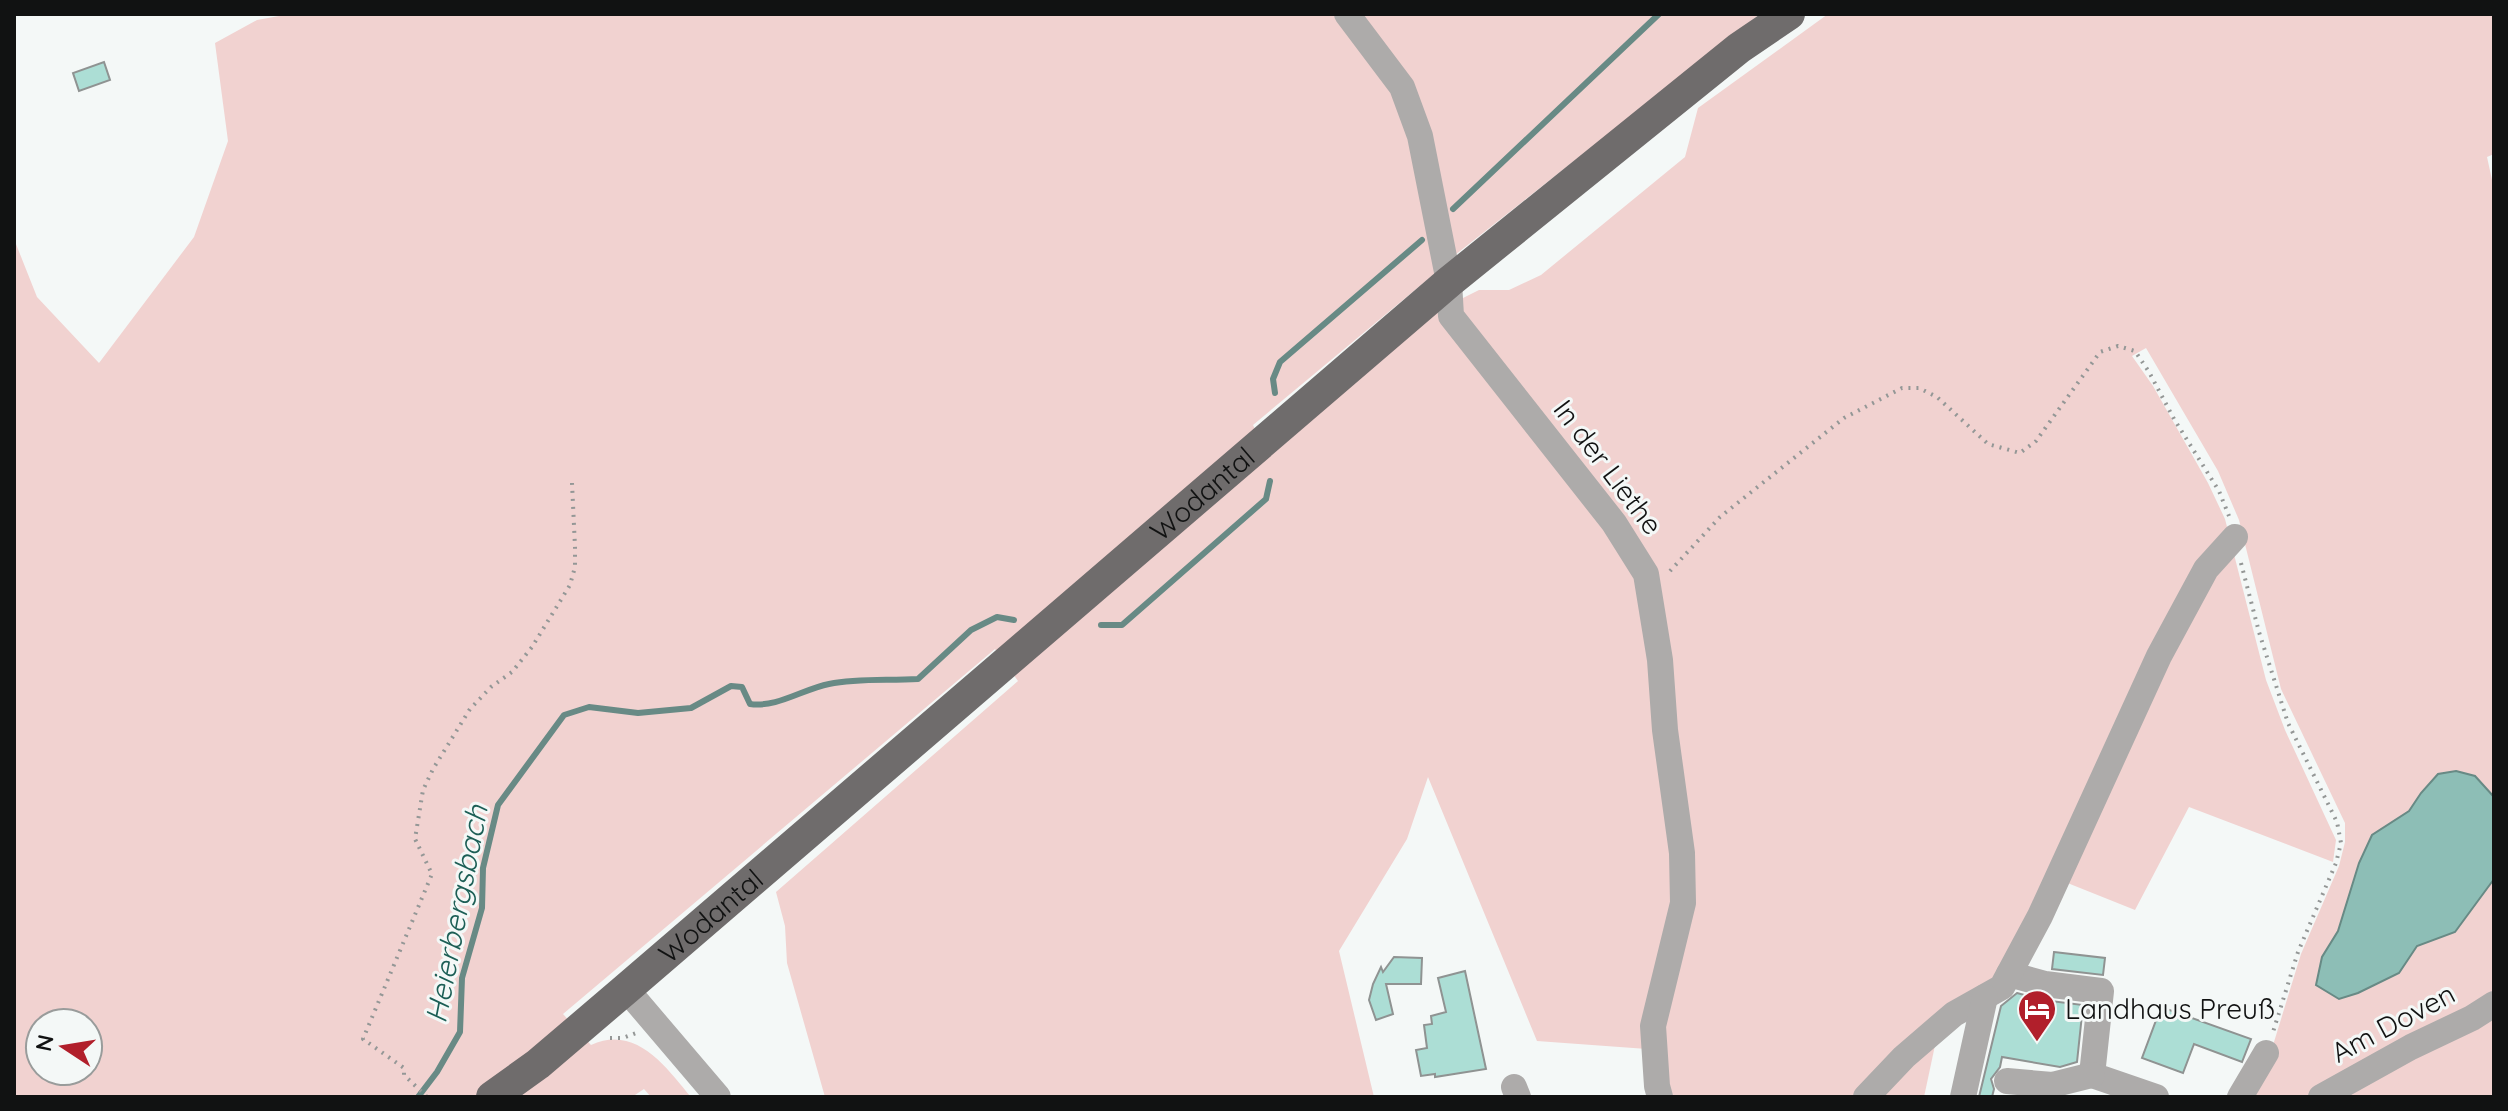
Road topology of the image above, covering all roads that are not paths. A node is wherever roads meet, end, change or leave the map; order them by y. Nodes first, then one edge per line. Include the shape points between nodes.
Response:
1 (1347, 14) edge
2 (1789, 14) edge
3 (1449, 282) junction
4 (2235, 537) road end
5 (2009, 974) junction
6 (626, 989) junction
7 (1985, 997) junction
8 (2494, 1004) edge
9 (2266, 1053) road end
10 (2092, 1075) junction
11 (2007, 1081) dead end
12 (492, 1097) edge
13 (718, 1097) edge
14 (1660, 1097) edge
15 (1866, 1097) edge
16 (1963, 1097) edge
17 (2156, 1097) edge
18 (2240, 1097) edge
19 (2321, 1097) edge

1 - 3 street, In der Liethe via 1402,87 1420,136
2 - 3 main road, Wodantal via 1739,48
3 - 6 main road, Wodantal
3 - 14 street, In der Liethe via 1451,316 1614,523 1646,574 1682,853 1683,903 1653,1026
4 - 5 street via 2206,569 2159,656
5 - 7 street via 2002,987
5 - 10 street via 2101,991
6 - 12 main road, Wodantal
6 - 13 street
7 - 15 street via 1954,1014
7 - 16 street
8 - 19 street, Am Doven
9 - 18 street
10 - 11 street via 2052,1085
10 - 17 street

